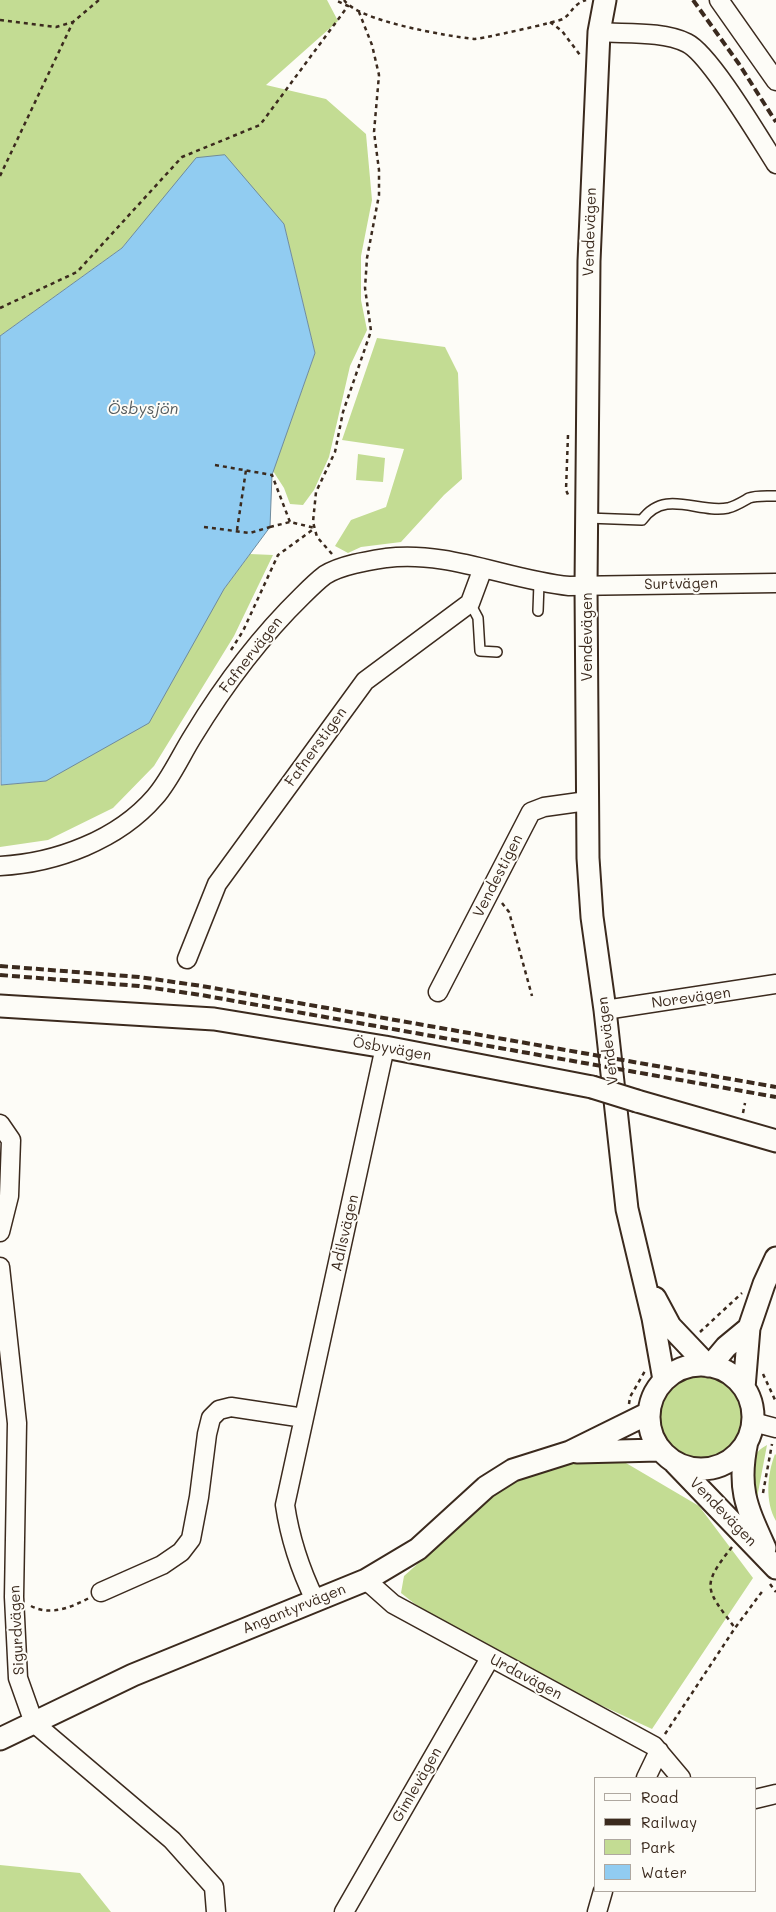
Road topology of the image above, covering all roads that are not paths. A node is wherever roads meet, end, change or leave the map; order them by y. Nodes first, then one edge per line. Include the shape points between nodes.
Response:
1 (605, 0) edge
2 (719, 0) edge
3 (600, 32) junction
4 (776, 81) edge
5 (776, 164) edge
6 (776, 496) edge
7 (587, 518) junction
8 (483, 568) junction
9 (539, 583) junction
10 (776, 583) edge
11 (586, 586) junction
12 (470, 603) junction
13 (538, 611) dead end
14 (497, 652) dead end
15 (587, 801) junction
16 (0, 866) edge
17 (187, 959) dead end
18 (776, 984) edge
19 (438, 992) dead end
20 (0, 1006) edge
21 (605, 1010) junction
22 (385, 1047) junction
23 (0, 1124) edge
24 (776, 1140) edge
25 (0, 1232) edge
26 (776, 1258) edge
27 (0, 1266) edge
28 (640, 1272) junction
29 (749, 1328) junction
30 (709, 1366) junction
31 (664, 1380) junction
32 (744, 1388) junction
33 (649, 1413) junction
34 (304, 1418) junction
35 (751, 1431) junction
36 (775, 1432) edge
37 (570, 1452) junction
38 (667, 1456) junction
39 (774, 1565) edge
40 (366, 1580) junction
41 (101, 1592) road end
42 (315, 1600) junction
43 (490, 1658) junction
44 (34, 1723) junction
45 (0, 1739) edge
46 (657, 1749) junction
47 (646, 1777) edge
48 (680, 1777) edge
49 (776, 1794) edge
50 (756, 1799) edge
51 (603, 1892) edge
52 (216, 1912) edge
53 (344, 1912) edge
54 (597, 1912) edge

1 - 3 street, Vendevägen
2 - 4 street
3 - 5 street via 658,36 688,43 714,69
3 - 7 street, Vendevägen via 589,261
6 - 7 lane via 751,497 727,508 661,504 648,511 642,520
7 - 11 street, Vendevägen
8 - 9 street, Fafnervägen
8 - 12 street
8 - 16 street, Fafnervägen via 424,558 387,558 324,575 274,623 212,705 156,796 123,826 76,851 25,864
9 - 11 street, Fafnervägen
9 - 13 lane
10 - 11 street, Surtvägen
11 - 15 street, Vendevägen
12 - 14 lane via 478,618 480,651
12 - 17 street, Fafnerstigen via 364,680 217,884
15 - 19 street, Vendestigen via 531,812
15 - 21 street, Vendevägen via 592,917
18 - 21 street, Norevägen
20 - 22 street, Ösbyvägen via 214,1019
21 - 28 street, Vendevägen via 627,1209
22 - 24 street, Ösbyvägen, bridge via 592,1087
22 - 34 street, Adilsvägen
23 - 25 street via 11,1140 9,1196
26 - 29 street
27 - 44 street, Sigurdvägen via 17,1423 14,1597 18,1678
28 - 30 street, Vendevägen via 670,1326
28 - 31 street, Vendevägen via 653,1318
29 - 30 street
29 - 32 street
30 - 31 street via 682,1369
30 - 32 street via 733,1376
31 - 33 street via 654,1395
32 - 35 street via 752,1404
33 - 37 street, Angantyrvägen
33 - 38 street via 652,1432
34 - 41 street via 231,1407 219,1410 212,1418 207,1434 200,1497 191,1539 181,1552 162,1565
34 - 42 street, Adilsvägen via 285,1505 300,1571
35 - 36 street
35 - 38 street via 740,1452 726,1463 708,1469 690,1468
35 - 39 street, Vendevägen via 742,1465 742,1490 748,1512
37 - 38 street, Angantyrvägen
37 - 40 street, Angantyrvägen via 513,1470 486,1487 418,1549
38 - 39 street, Vendevägen
40 - 42 street, Angantyrvägen
40 - 43 street, Urdavägen via 393,1604
42 - 44 street, Angantyrvägen via 133,1675
43 - 46 street, Urdavägen
43 - 53 street, Gimlevägen
44 - 45 street, Angantyrvägen
44 - 52 street via 172,1840 214,1888
46 - 47 street
46 - 48 street, Urdavägen
49 - 50 street
51 - 54 street

